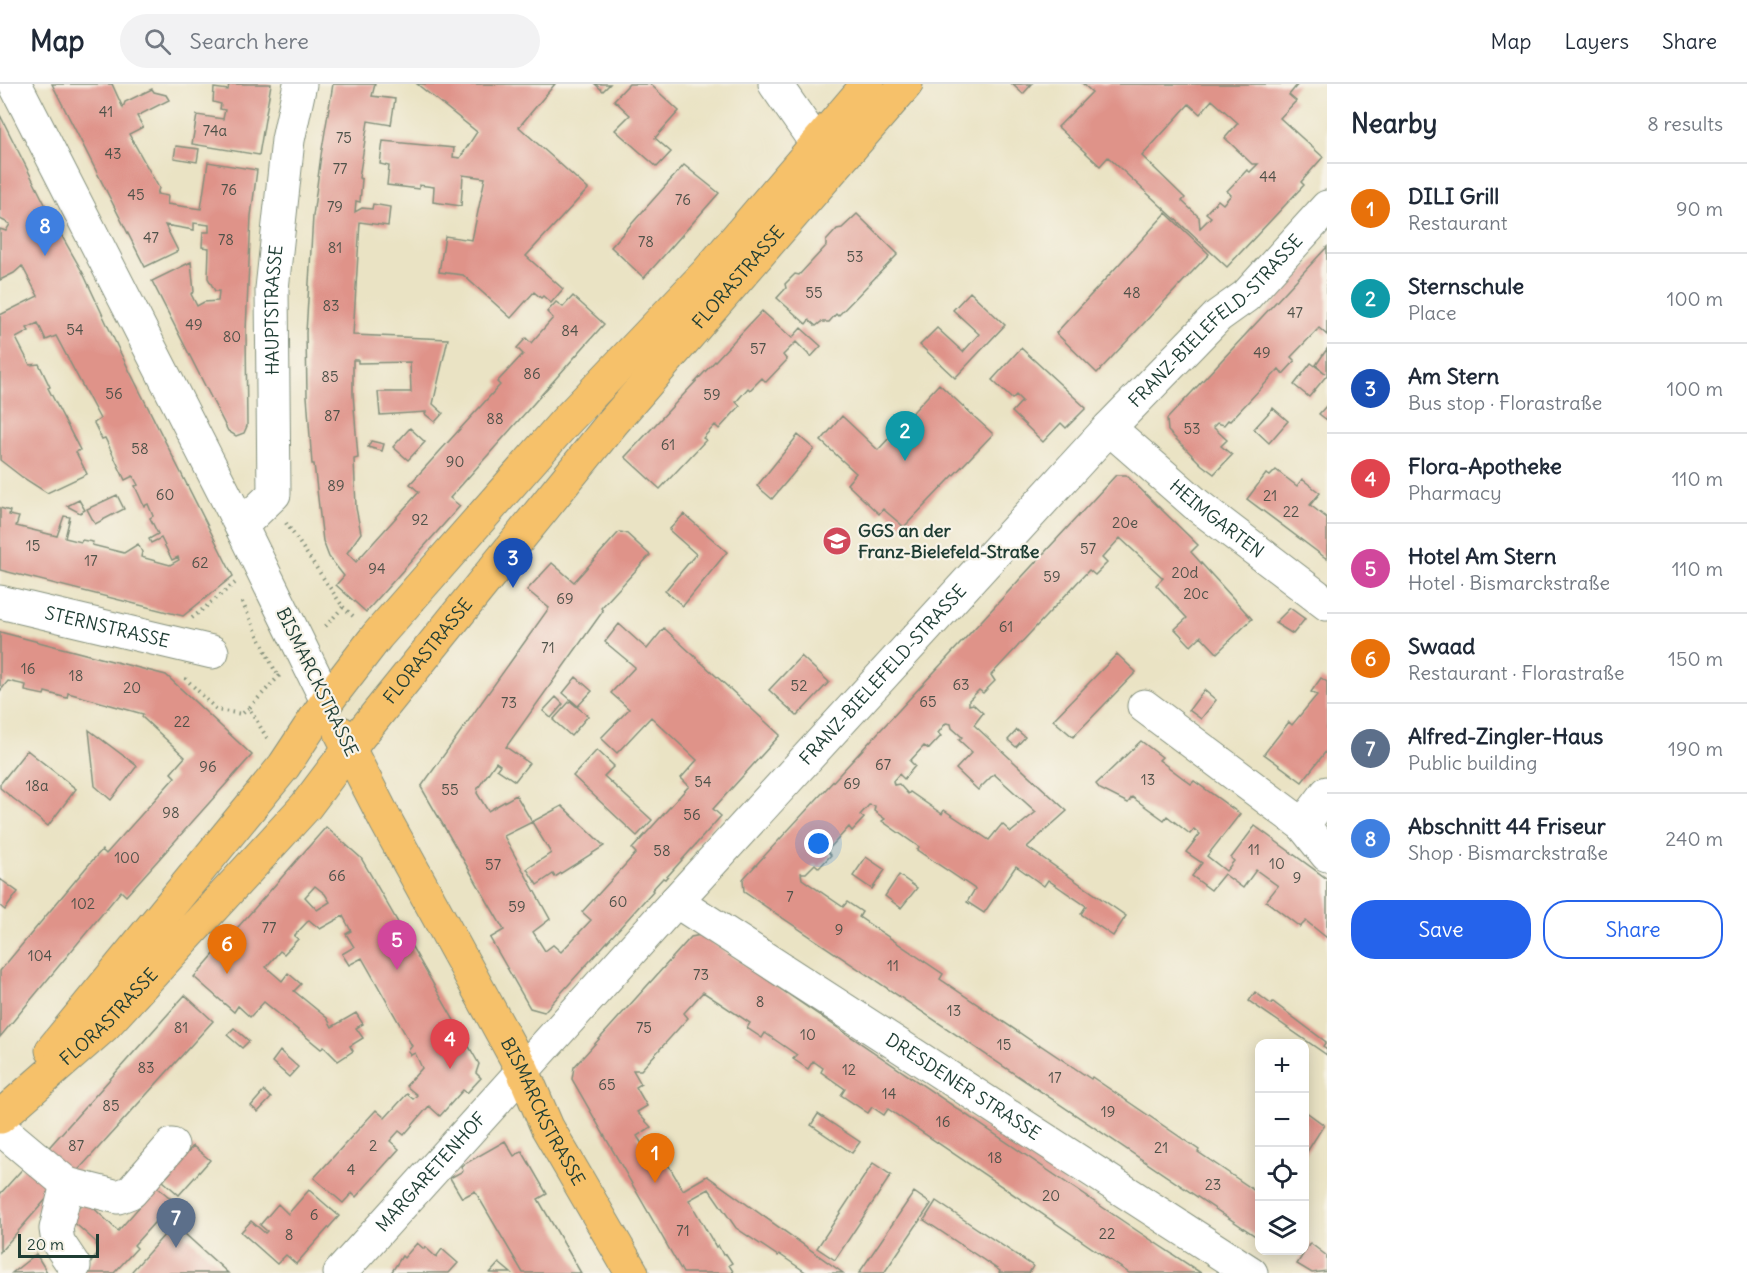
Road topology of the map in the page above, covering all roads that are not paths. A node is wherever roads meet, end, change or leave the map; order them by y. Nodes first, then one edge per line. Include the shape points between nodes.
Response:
1 (15, 84) edge
2 (300, 84) edge
3 (775, 84) edge
4 (868, 84) edge
5 (906, 84) edge
6 (824, 156) junction
7 (1327, 207) edge
8 (1109, 428) junction
9 (241, 526) junction
10 (0, 602) edge
11 (1327, 604) edge
12 (212, 652) dead end
13 (327, 701) junction
14 (1144, 706) dead end
15 (348, 750) junction
16 (1327, 793) edge
17 (1303, 825) junction
18 (1327, 855) edge
19 (676, 901) junction
20 (522, 1071) junction
21 (0, 1116) edge
22 (0, 1128) edge
23 (172, 1145) dead end
24 (67, 1184) junction
25 (74, 1266) dead end
26 (340, 1273) edge
27 (632, 1273) edge
28 (1251, 1273) edge

1 - 9 street, BISMARCKSTRASSE
2 - 9 street, HAUPTSTRASSE via 288,140 272,290 274,494
3 - 6 street
4 - 6 main road, FLORASTRASSE
5 - 6 main road, FLORASTRASSE
6 - 13 main road, FLORASTRASSE via 565,422 377,636
6 - 15 main road, FLORASTRASSE
7 - 8 street, FRANZ-BIELEFELD-STRASSE via 1246,296 1218,316
8 - 11 street, HEIMGARTEN via 1197,505
8 - 19 street, FRANZ-BIELEFELD-STRASSE
9 - 13 street, BISMARCKSTRASSE
10 - 12 street, STERNSTRASSE
13 - 15 main road, BISMARCKSTRASSE
13 - 21 main road, FLORASTRASSE via 284,766
14 - 17 street
15 - 20 main road, BISMARCKSTRASSE
15 - 21 main road, FLORASTRASSE via 306,806 105,1025
16 - 17 street
17 - 18 street
19 - 20 street, FRANZ-BIELEFELD-STRASSE
19 - 28 street, DRESDENER STRASSE
20 - 26 street, MARGARETENHOF
20 - 27 main road, BISMARCKSTRASSE via 547,1127
22 - 24 street
23 - 24 street via 131,1192 118,1197
24 - 25 street via 56,1229 58,1242

